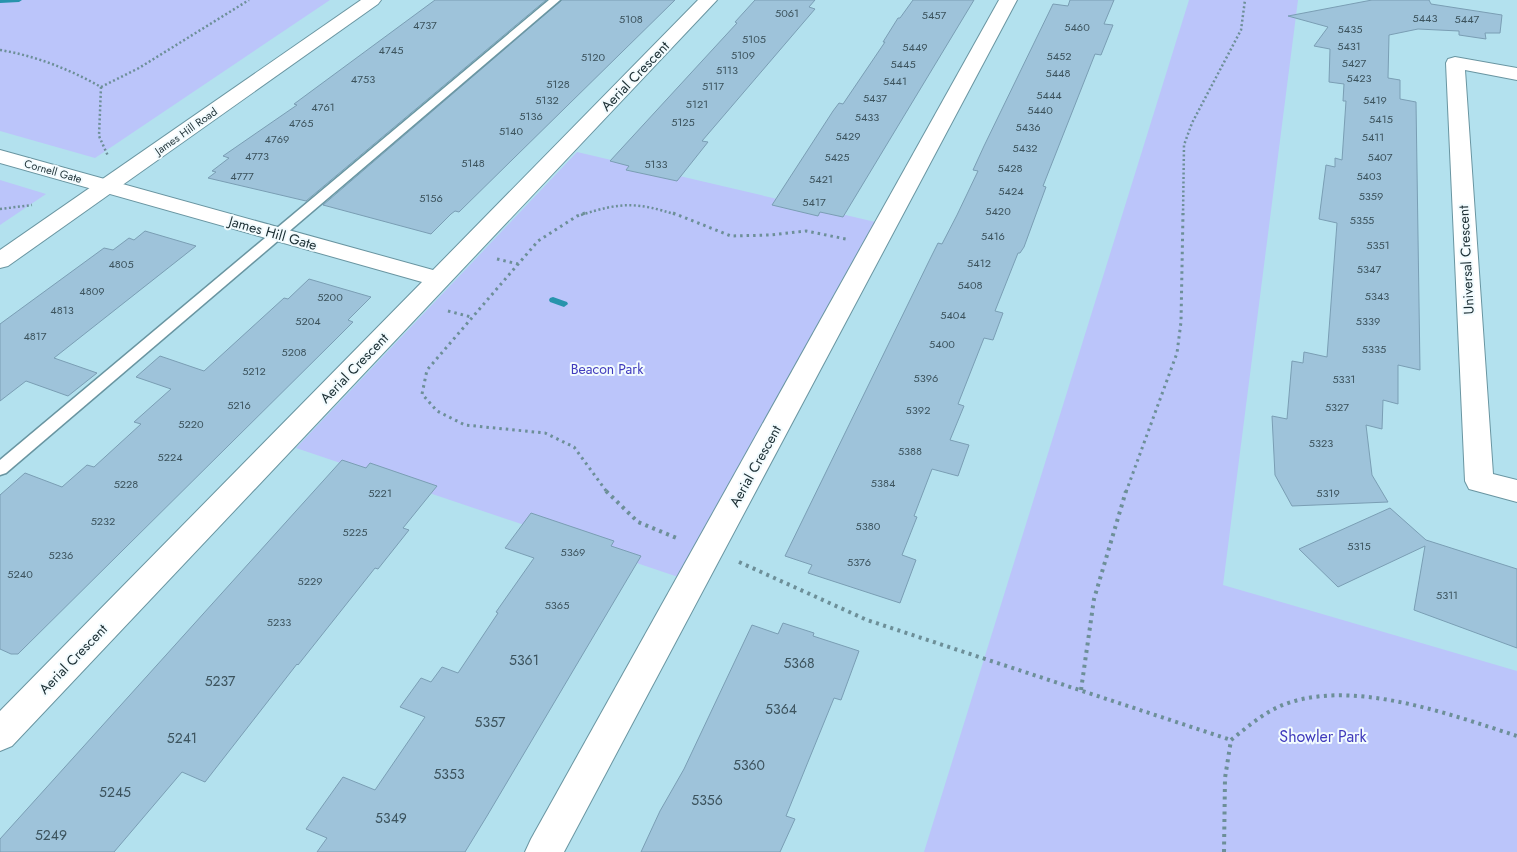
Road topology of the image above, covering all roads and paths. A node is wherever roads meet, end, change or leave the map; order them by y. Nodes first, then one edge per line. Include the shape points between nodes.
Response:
1 (249, 0) edge
2 (372, 0) edge
3 (555, 0) edge
4 (708, 0) edge
5 (1008, 0) edge
6 (1245, 0) edge
7 (0, 50) edge
8 (1517, 74) edge
9 (101, 88) junction
10 (0, 156) edge
11 (114, 162) dead end
12 (107, 186) junction
13 (278, 234) junction
14 (875, 245) junction
15 (0, 261) edge
16 (438, 279) junction
17 (0, 469) edge
18 (1517, 490) edge
19 (686, 542) dead end
20 (759, 570) dead end
21 (1081, 690) junction
22 (0, 736) edge
23 (1517, 736) edge
24 (1232, 740) junction
25 (544, 852) edge
26 (1224, 852) edge

1 - 9 path via 129,75
2 - 12 street, James Hill Road
3 - 13 lane
4 - 16 street, Aerial Crescent
5 - 14 street, Aerial Crescent
6 - 21 path via 1241,30 1184,145 1181,322 1177,353 1131,475 1094,599
7 - 9 path via 21,53 65,69
8 - 18 street, Universal Crescent via 1455,63 1479,481
9 - 11 path via 99,136
10 - 12 street, Cornell Gate
12 - 13 street, James Hill Gate
12 - 15 street, James Hill Road
13 - 16 street, James Hill Gate
13 - 17 lane
14 - 19 path via 806,231 731,236 634,204 609,206 577,216 538,241 427,370 422,394 437,411 465,425 545,434 574,447 609,495 638,522
14 - 25 street, Aerial Crescent
16 - 22 street, Aerial Crescent
20 - 21 path via 867,620
21 - 24 path
23 - 24 path via 1425,707 1382,698 1324,697 1284,705 1260,718
24 - 26 path via 1225,778

